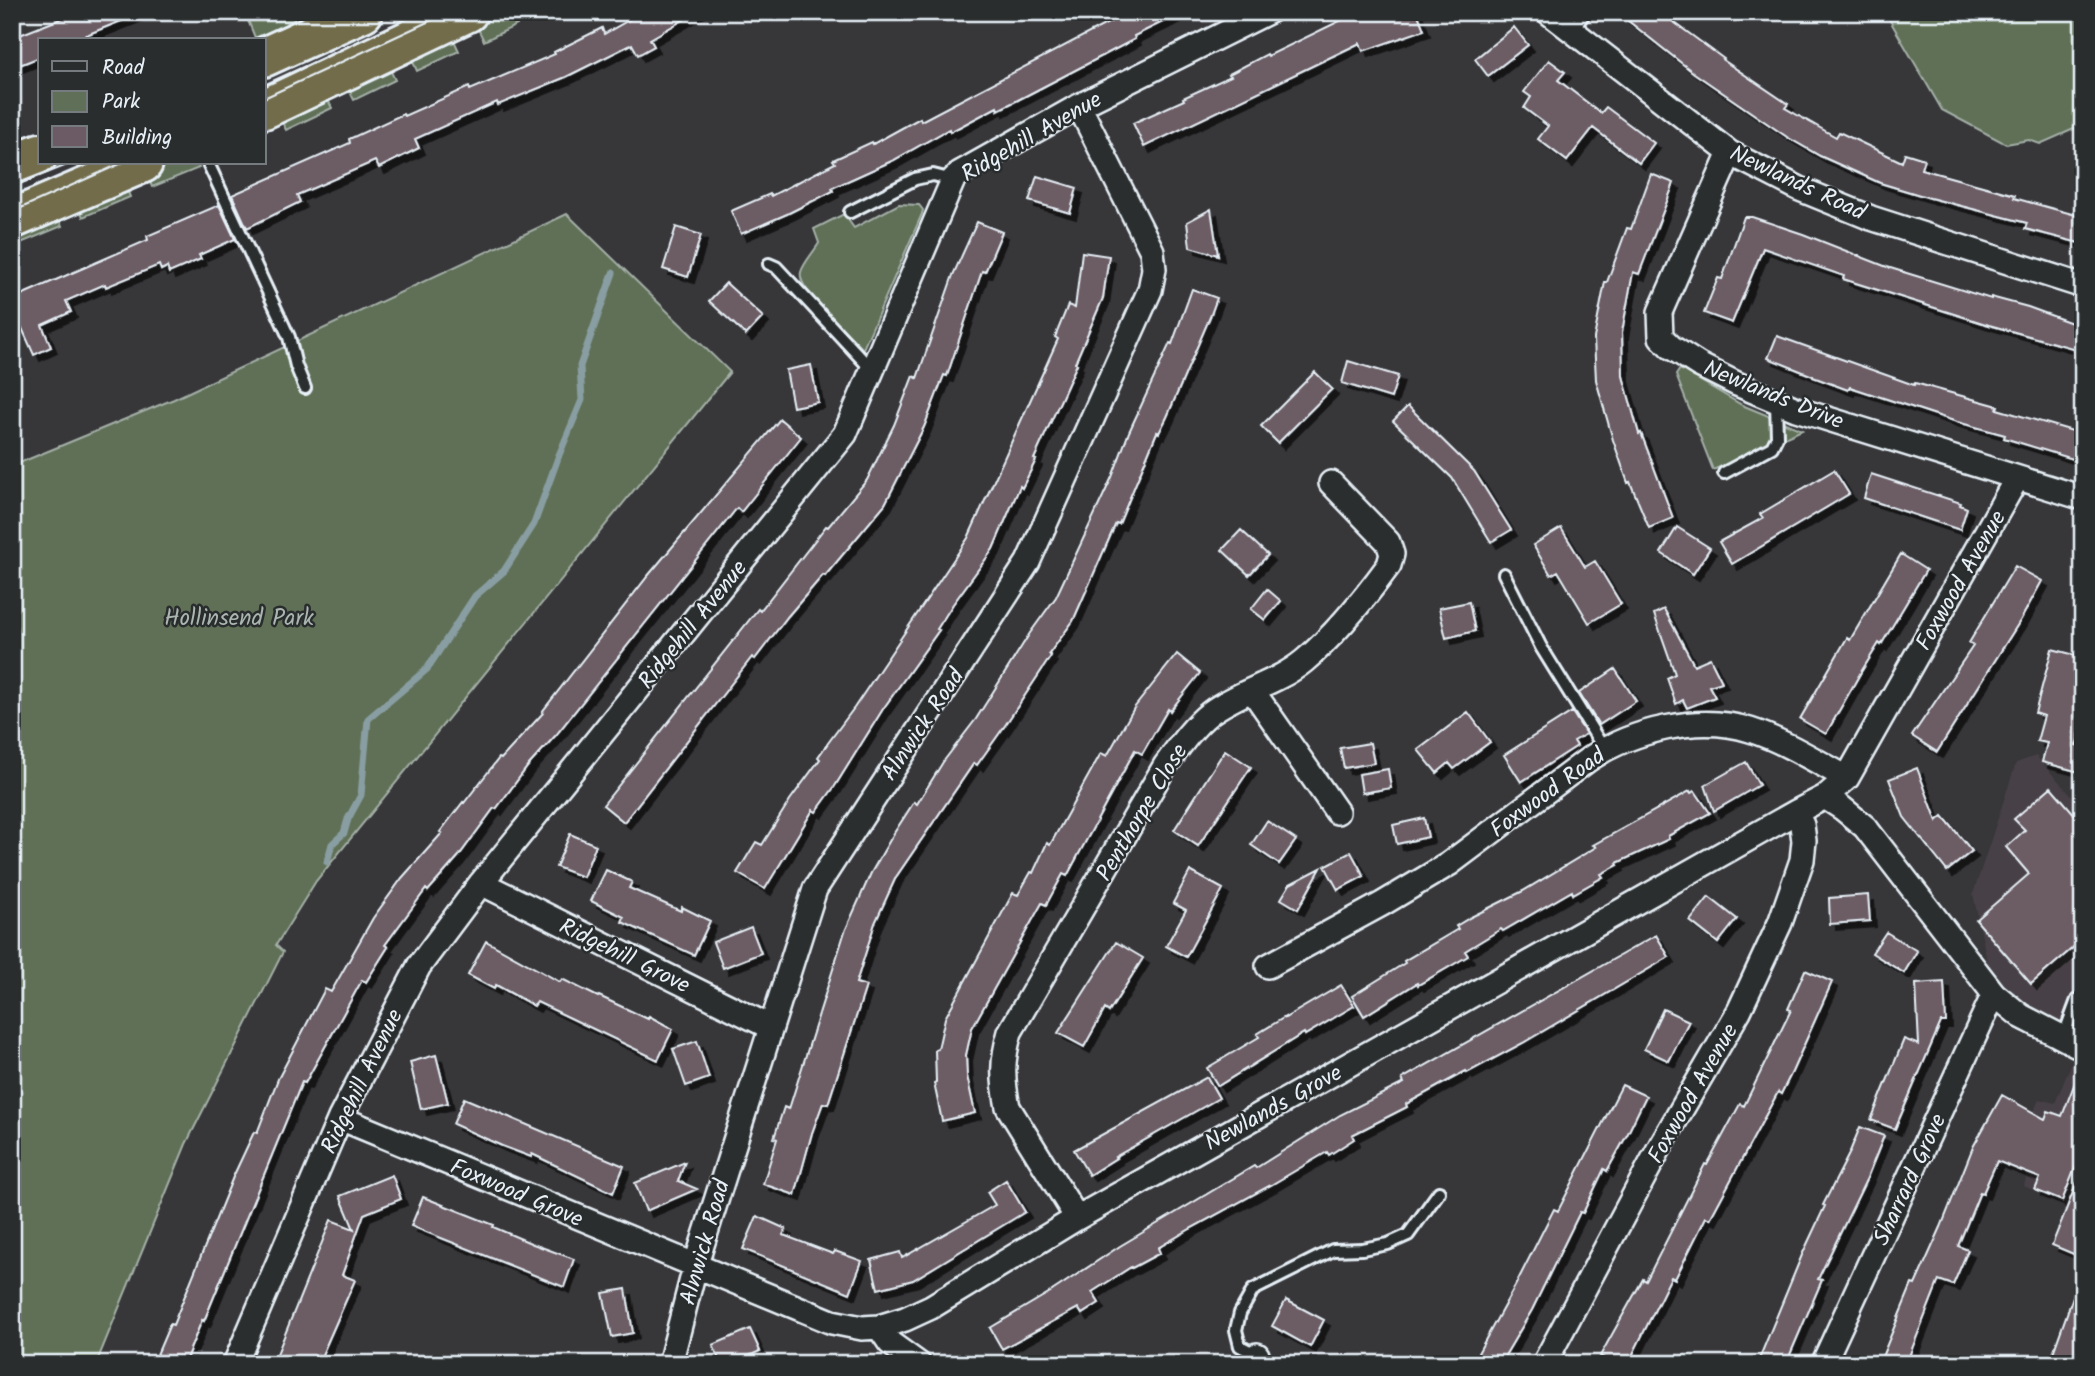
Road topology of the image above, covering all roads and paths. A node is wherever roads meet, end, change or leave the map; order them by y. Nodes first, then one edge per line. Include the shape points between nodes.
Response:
1 (363, 12) edge
2 (468, 12) edge
3 (1268, 12) edge
4 (1548, 12) edge
5 (1578, 21) edge
6 (266, 56) edge
7 (1079, 106) junction
8 (266, 108) edge
9 (1730, 153) junction
10 (38, 154) edge
11 (12, 164) edge
12 (141, 164) edge
13 (208, 164) edge
14 (953, 180) junction
15 (850, 212) dead end
16 (12, 219) edge
17 (769, 264) dead end
18 (2083, 286) edge
19 (872, 370) junction
20 (305, 388) dead end
21 (1776, 400) junction
22 (1724, 473) dead end
23 (2017, 478) junction
24 (1331, 483) dead end
25 (2083, 498) edge
26 (1504, 574) dead end
27 (1252, 690) junction
28 (1604, 749) junction
29 (1836, 788) junction
30 (1337, 812) dead end
31 (1796, 812) junction
32 (481, 883) junction
33 (1268, 966) dead end
34 (1994, 994) junction
35 (2077, 1000) dead end
36 (770, 1027) junction
37 (2073, 1043) edge
38 (340, 1118) junction
39 (1439, 1192) dead end
40 (1077, 1218) junction
41 (695, 1267) junction
42 (879, 1327) junction
43 (1254, 1359) edge
44 (235, 1364) edge
45 (670, 1364) edge
46 (919, 1364) edge
47 (1544, 1364) edge
48 (1823, 1364) edge

1 - 6 highway
2 - 8 highway
3 - 7 street, Ridgehill Avenue
4 - 5 street, Newlands Road
5 - 9 street, Newlands Road
7 - 14 street, Ridgehill Avenue
7 - 36 street, Alnwick Road via 1152,251 1150,290 1028,562 814,889
9 - 18 street, Newlands Road via 1871,218
9 - 21 street, Newlands Drive via 1660,312 1661,337 1699,365
10 - 11 highway
12 - 16 highway
13 - 20 lane via 289,337
14 - 15 lane via 933,175 915,179
14 - 19 street, Ridgehill Avenue
17 - 19 lane
19 - 32 street, Ridgehill Avenue via 834,449
21 - 22 lane via 1777,438 1772,447
21 - 23 street, Newlands Drive
23 - 25 street, Newlands Drive
23 - 29 street, Foxwood Avenue
24 - 27 street, Penthorpe Close via 1388,542 1390,565 1304,660
26 - 28 lane via 1541,647
27 - 30 street
27 - 40 street, Penthorpe Close via 1210,713 1172,756 1010,1032 1003,1059 1007,1107
28 - 29 street, Foxwood Road via 1663,728 1722,725 1779,741
28 - 33 street, Foxwood Road via 1449,864
29 - 31 street, Newlands Grove
29 - 34 street, Foxwood Road via 1842,808 1865,827
31 - 40 street, Newlands Grove
31 - 47 street, Foxwood Avenue via 1803,833 1802,860 1780,923 1739,1011
32 - 36 street, Ridgehill Grove
32 - 38 street, Ridgehill Avenue via 419,966
34 - 37 street, Foxwood Road via 2021,1016
34 - 48 street, Sharrard Grove
35 - 37 lane
36 - 41 street, Alnwick Road
38 - 41 street, Foxwood Grove
38 - 44 street, Ridgehill Avenue
39 - 43 lane via 1408,1235 1375,1247 1333,1250 1253,1290 1236,1330 1240,1346
40 - 42 street, Newlands Grove via 931,1307
41 - 42 street, Newlands Grove via 832,1322
41 - 45 street, Alnwick Road
42 - 46 street via 890,1343

